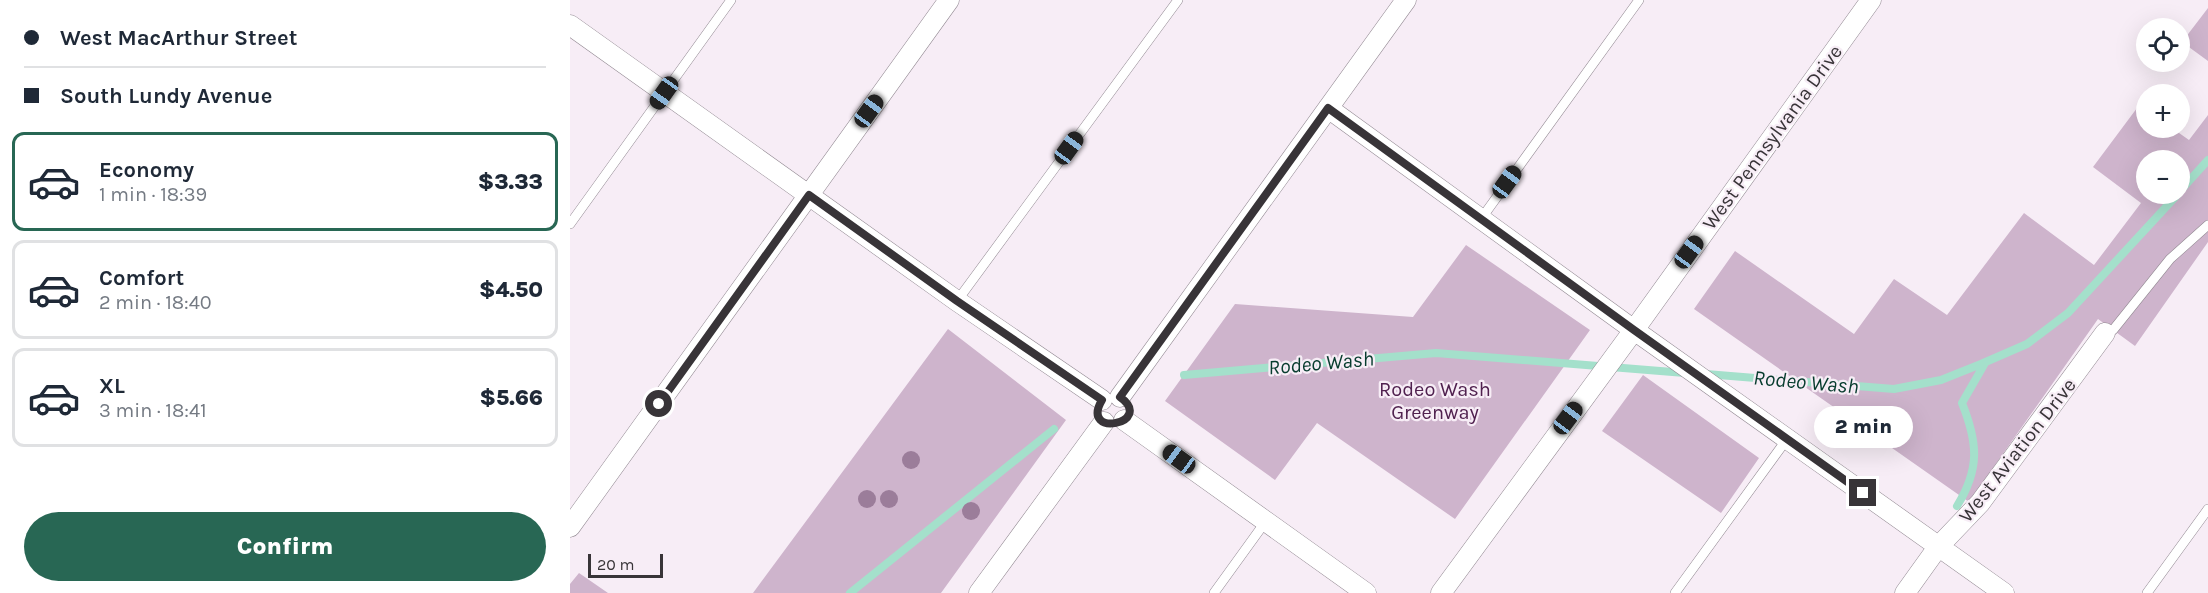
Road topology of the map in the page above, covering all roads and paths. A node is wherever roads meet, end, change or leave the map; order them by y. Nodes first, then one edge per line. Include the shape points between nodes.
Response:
1 (731, 0) edge
2 (949, 0) edge
3 (1178, 0) edge
4 (1406, 0) edge
5 (1639, 0) edge
6 (1871, 0) edge
7 (570, 25) edge
8 (664, 93) junction
9 (1328, 108) junction
10 (809, 195) junction
11 (1481, 219) junction
12 (570, 224) edge
13 (2208, 225) edge
14 (957, 301) junction
15 (1634, 330) junction
16 (2105, 333) joint
17 (1111, 398) junction
18 (1124, 420) junction
19 (1104, 422) junction
20 (1787, 439) junction
21 (2208, 509) edge
22 (1266, 521) junction
23 (570, 527) edge
24 (1938, 547) junction
25 (979, 593) edge
26 (1214, 593) edge
27 (1366, 593) edge
28 (1441, 593) edge
29 (1675, 593) edge
30 (1905, 593) edge
31 (2004, 593) edge
32 (2147, 593) edge

1 - 8 lane
2 - 10 street
3 - 14 lane
4 - 9 street
5 - 11 lane
6 - 15 street, West Pennsylvania Drive
7 - 8 street
8 - 10 street
8 - 12 lane
9 - 11 street
9 - 17 street
10 - 14 street
10 - 23 street
11 - 15 street
13 - 16 lane via 2170,259 2113,330
14 - 17 street
15 - 20 street
15 - 28 street, West Pennsylvania Drive
16 - 24 street, West Aviation Drive via 1980,503
17 - 18 street via 1127,404
17 - 19 street via 1098,409
18 - 19 street via 1114,425
18 - 22 street
19 - 25 street
20 - 24 street
20 - 29 lane
21 - 32 lane
22 - 26 lane
22 - 27 street
24 - 30 street, West Aviation Drive
24 - 31 street

